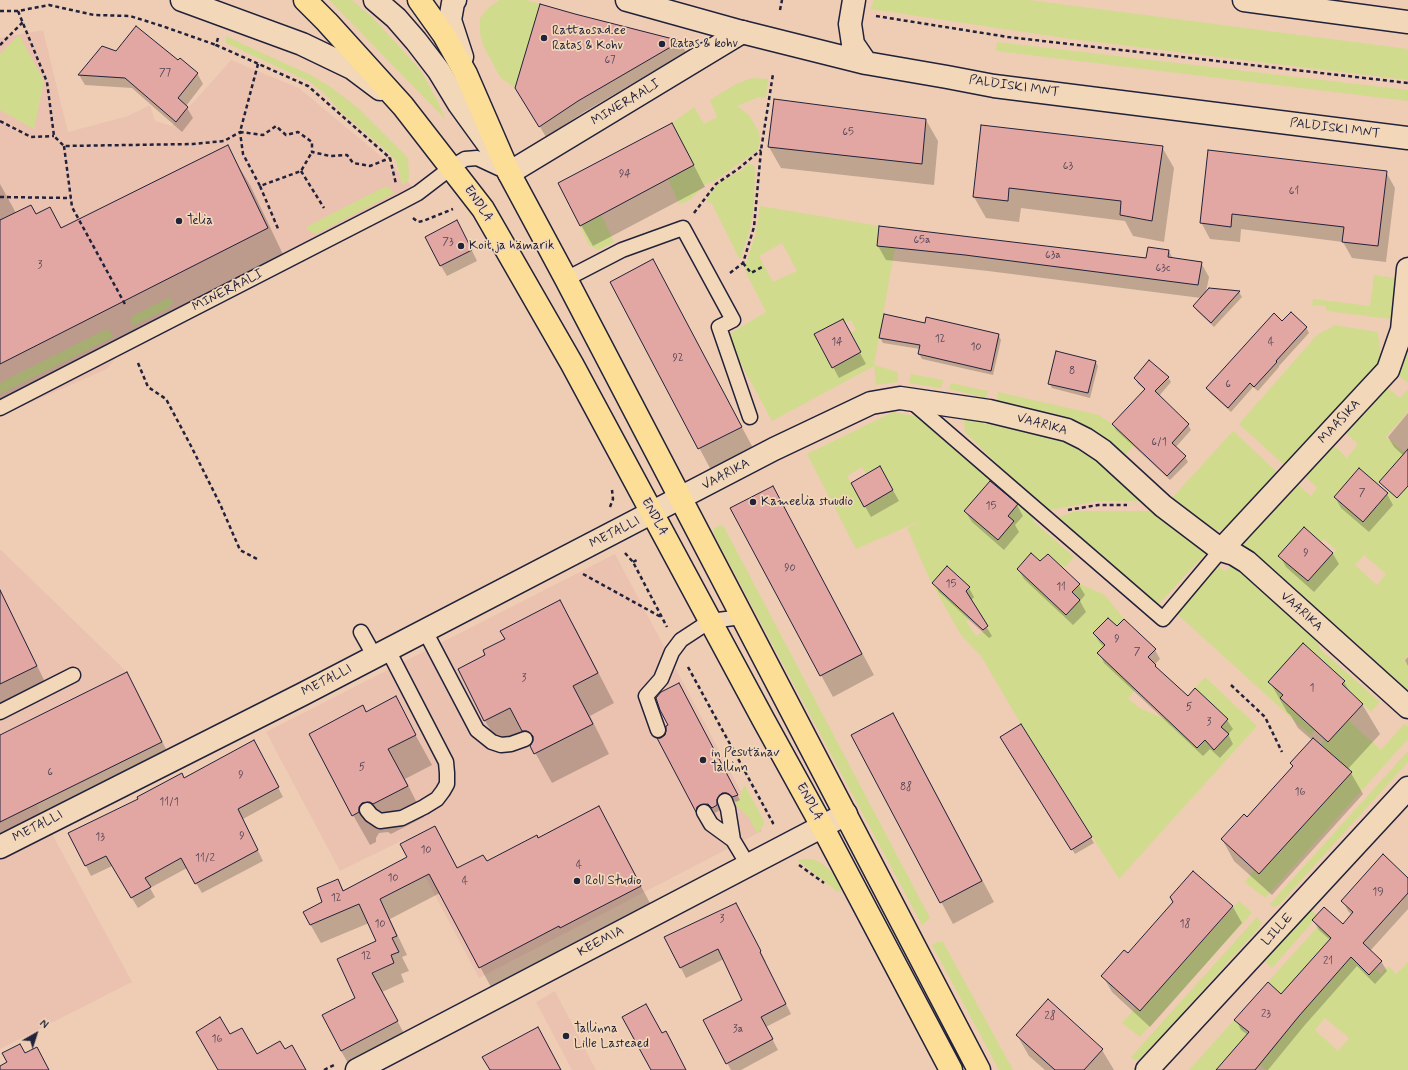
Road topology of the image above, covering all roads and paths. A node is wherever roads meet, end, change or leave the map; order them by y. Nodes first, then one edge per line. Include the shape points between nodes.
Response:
1 (182, 0) edge
2 (305, 0) edge
3 (375, 0) edge
4 (419, 0) edge
5 (455, 0) edge
6 (627, 0) edge
7 (782, 0) edge
8 (1244, 0) edge
9 (1272, 2) edge
10 (853, 3) edge
11 (780, 10) dead end
12 (0, 11) edge
13 (18, 11) junction
14 (23, 22) junction
15 (1408, 22) edge
16 (742, 32) junction
17 (220, 34) dead end
18 (0, 45) edge
19 (216, 45) junction
20 (866, 63) junction
21 (258, 64) junction
22 (466, 74) junction
23 (774, 74) dead end
24 (1408, 83) edge
25 (403, 106) junction
26 (0, 121) edge
27 (240, 132) junction
28 (54, 136) junction
29 (1408, 138) edge
30 (64, 146) junction
31 (761, 150) junction
32 (312, 152) junction
33 (390, 158) junction
34 (452, 167) junction
35 (301, 171) junction
36 (509, 173) junction
37 (260, 186) junction
38 (0, 197) edge
39 (70, 198) junction
40 (403, 201) junction
41 (324, 208) dead end
42 (457, 211) dead end
43 (683, 228) junction
44 (279, 231) dead end
45 (743, 263) junction
46 (764, 266) dead end
47 (1408, 269) edge
48 (566, 279) junction
49 (720, 295) junction
50 (126, 306) dead end
51 (138, 363) dead end
52 (908, 398) junction
53 (0, 408) edge
54 (750, 417) dead end
55 (612, 488) dead end
56 (681, 499) junction
57 (1163, 506) junction
58 (610, 510) dead end
59 (652, 513) junction
60 (1046, 516) junction
61 (1221, 550) junction
62 (623, 552) dead end
63 (259, 560) dead end
64 (637, 560) dead end
65 (633, 562) junction
66 (581, 573) dead end
67 (742, 617) junction
68 (662, 618) junction
69 (710, 621) junction
70 (425, 631) junction
71 (361, 632) dead end
72 (677, 646) junction
73 (381, 654) junction
74 (73, 675) dead end
75 (1231, 685) dead end
76 (1408, 707) edge
77 (0, 712) edge
78 (658, 730) dead end
79 (525, 739) dead end
80 (1282, 752) dead end
81 (1408, 788) edge
82 (725, 801) dead end
83 (368, 810) dead end
84 (704, 812) dead end
85 (846, 814) junction
86 (773, 822) dead end
87 (822, 826) junction
88 (733, 840) junction
89 (0, 846) edge
90 (748, 865) junction
91 (357, 1070) edge
92 (951, 1070) edge
93 (980, 1070) edge
94 (1147, 1070) edge

1 - 25 street via 302,44 352,68
2 - 25 main road, ENDLA
3 - 36 street via 396,18 416,41
4 - 22 main road, ENDLA via 444,35
5 - 22 street via 450,20
6 - 16 street, PALDISKI MNT
7 - 11 path
8 - 9 street
9 - 15 street
10 - 20 street via 850,24 853,44
10 - 24 path via 870,16 1008,37
12 - 13 path
13 - 14 path
13 - 19 path via 49,5 94,15 130,16
14 - 18 path
14 - 28 path via 47,82
16 - 20 street, PALDISKI MNT
16 - 36 street, MINERAALI
17 - 19 path
19 - 21 path
20 - 29 street, PALDISKI MNT via 994,86
21 - 27 path
21 - 33 path via 308,86
22 - 36 main road, ENDLA
23 - 31 path
25 - 34 main road, ENDLA
26 - 28 path via 31,137
27 - 30 path via 224,141 193,144
27 - 32 path via 263,135 276,126 286,134 298,132 312,142
27 - 37 path via 243,154
28 - 30 path
30 - 39 path
31 - 43 path via 716,184
31 - 45 path via 754,227
32 - 33 path via 330,156 347,155 353,163 370,166
32 - 35 path
33 - 40 path via 397,190
34 - 36 lane, MINERAALI via 465,159 477,158
34 - 40 lane, MINERAALI
34 - 59 main road, ENDLA via 483,209 572,364
35 - 37 path
35 - 41 path
36 - 48 main road, ENDLA
37 - 44 path
38 - 39 path
39 - 50 path via 72,207
40 - 42 path via 418,222 452,209
40 - 53 lane, MINERAALI
43 - 48 lane via 622,250
43 - 49 lane
45 - 46 path via 751,273
45 - 49 path via 728,275
47 - 61 street, MAASIKA via 1402,330 1388,370
48 - 56 main road, ENDLA
49 - 54 lane via 733,320 719,327
51 - 63 path via 148,387 166,399 170,405 240,550
52 - 56 street, VAARIKA via 872,403 774,449
52 - 57 street, VAARIKA via 989,411 1067,430 1103,451
52 - 60 lane
55 - 58 path
56 - 59 street, VAARIKA
56 - 67 main road, ENDLA
57 - 60 path via 1098,506 1077,508
57 - 61 street, VAARIKA
59 - 69 main road, ENDLA
59 - 70 street, METALLI
60 - 61 lane via 1163,619
61 - 76 street, VAARIKA via 1247,562
62 - 65 path
64 - 65 path
65 - 68 path
66 - 68 path
67 - 69 lane
67 - 85 main road, ENDLA
68 - 72 path
69 - 72 lane via 681,640
69 - 87 main road, ENDLA
70 - 73 street, METALLI
70 - 79 lane via 477,730 492,742 501,745
71 - 73 lane
72 - 78 lane via 672,652 663,684 646,696
72 - 86 path
73 - 83 lane via 446,762 448,773 447,784 437,799 402,818 380,821
73 - 89 street, METALLI
74 - 77 lane
75 - 80 path via 1265,717
81 - 94 street, LILLE
82 - 88 lane
84 - 88 lane via 711,824
85 - 87 street, KEEMIA
85 - 93 main road, ENDLA
87 - 90 street, KEEMIA
87 - 92 main road, ENDLA
88 - 90 lane
90 - 91 street, KEEMIA

